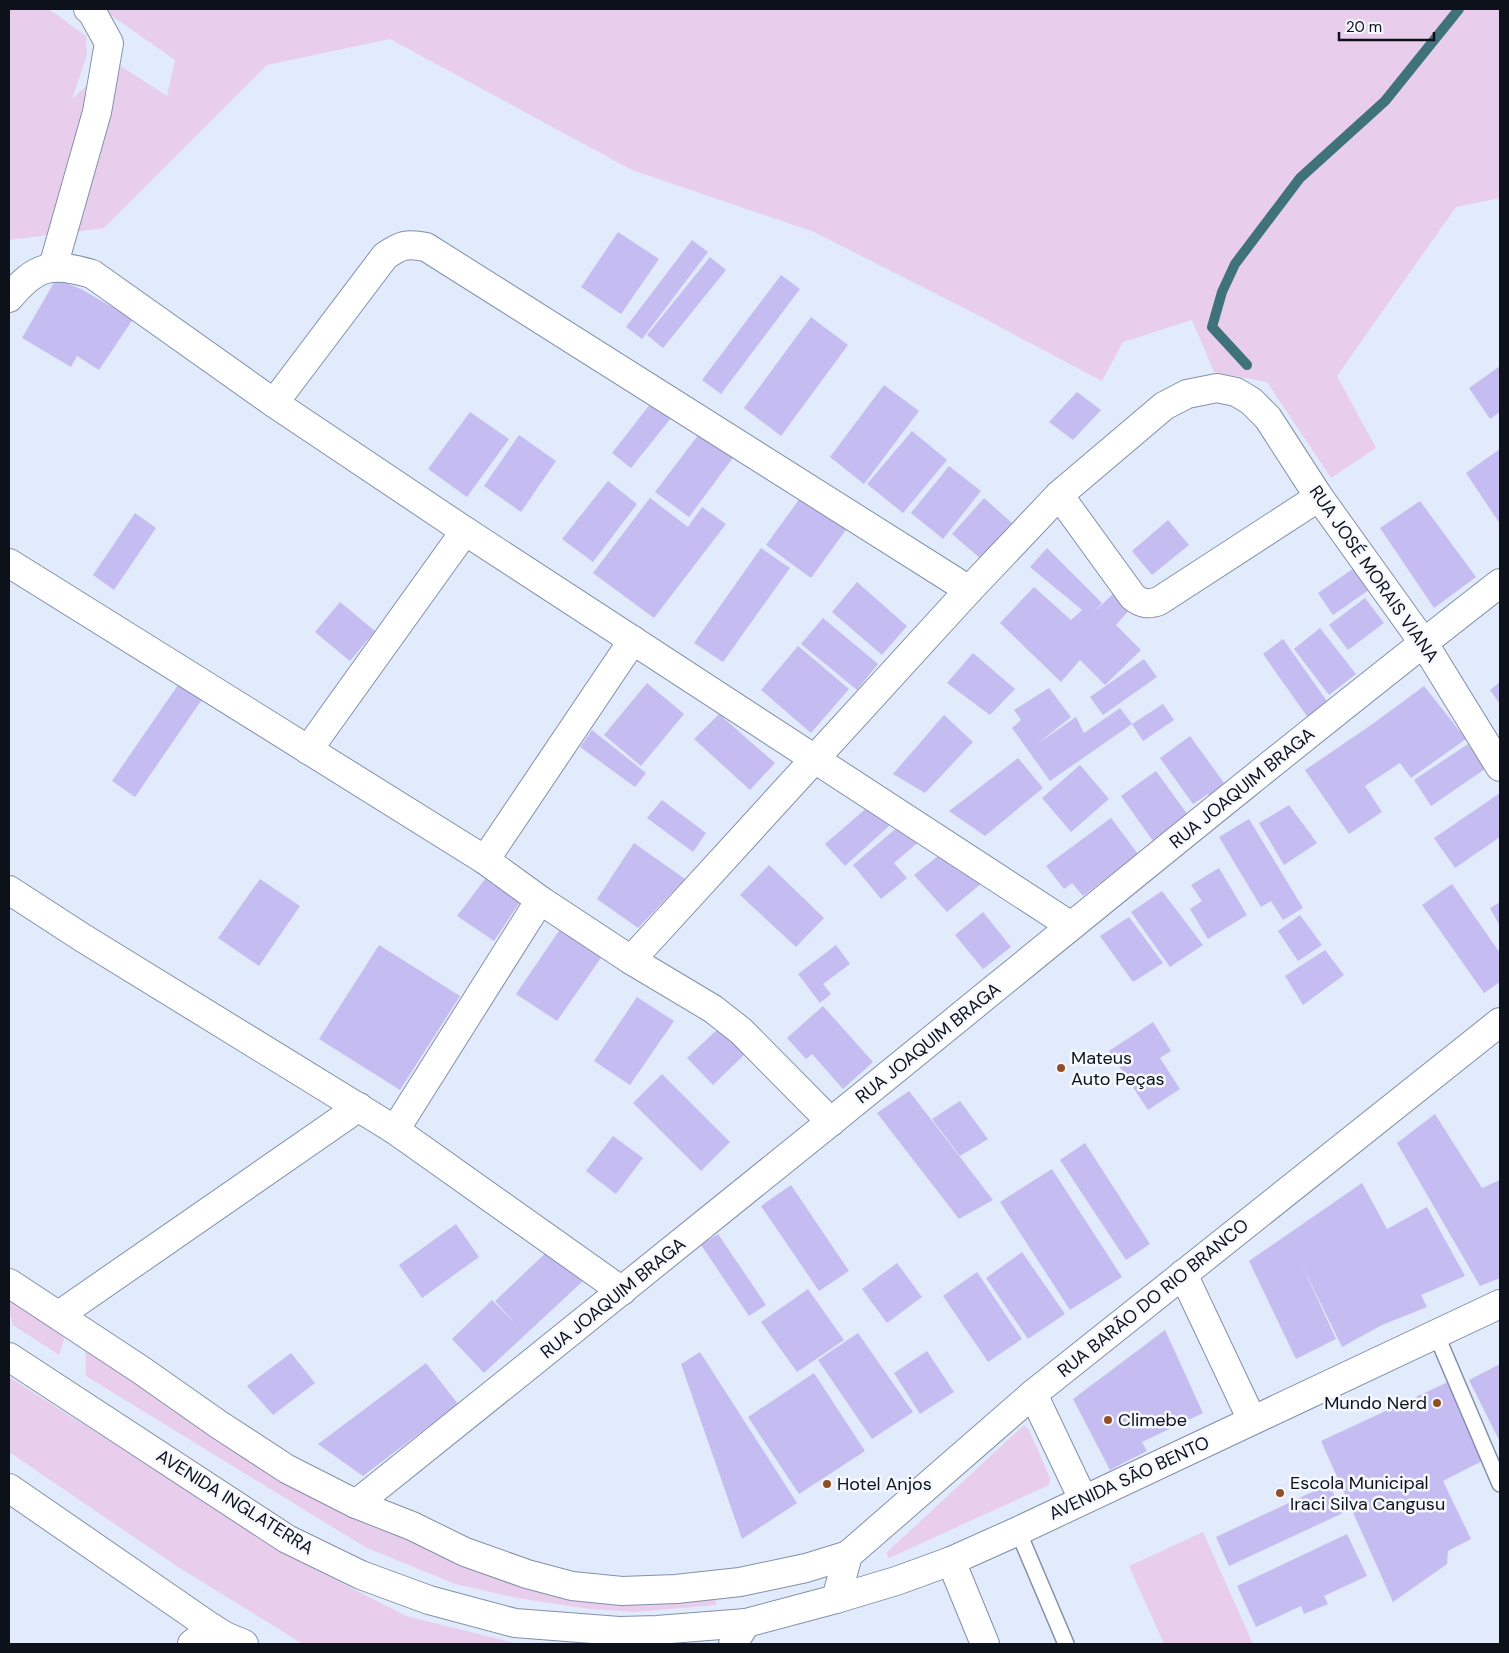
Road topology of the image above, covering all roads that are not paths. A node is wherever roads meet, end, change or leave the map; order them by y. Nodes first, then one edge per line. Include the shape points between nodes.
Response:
1 (88, 9) edge
2 (53, 267) junction
3 (9, 298) edge
4 (274, 403) junction
5 (1058, 495) junction
6 (1319, 497) junction
7 (465, 531) junction
8 (9, 563) edge
9 (1500, 583) edge
10 (969, 590) junction
11 (633, 640) junction
12 (1423, 642) junction
13 (308, 750) junction
14 (814, 759) junction
15 (1500, 767) edge
16 (485, 860) junction
17 (9, 890) edge
18 (540, 900) junction
19 (1071, 926) junction
20 (631, 960) junction
21 (1500, 1022) edge
22 (359, 1107) junction
23 (830, 1122) junction
24 (395, 1130) junction
25 (1183, 1274) junction
26 (9, 1283) edge
27 (622, 1291) junction
28 (1500, 1304) edge
29 (59, 1314) junction
30 (1436, 1334) junction
31 (9, 1357) edge
32 (1033, 1394) junction
33 (1252, 1420) junction
34 (1500, 1484) edge
35 (9, 1488) edge
36 (1083, 1499) junction
37 (356, 1504) junction
38 (1018, 1531) junction
39 (848, 1554) junction
40 (951, 1561) junction
41 (836, 1599) junction
42 (740, 1634) edge
43 (658, 1637) edge
44 (221, 1639) edge
45 (985, 1644) edge
46 (1066, 1644) edge

1 - 2 street via 109,43 97,112
2 - 3 street via 21,283
2 - 4 street via 73,268 92,274
4 - 7 street
4 - 10 street via 385,256 398,247 412,244 426,247
5 - 6 street via 1133,596 1140,603 1150,604
5 - 6 street, RUA JOSÉ MORAIS VIANA via 1164,406 1188,394 1217,388 1236,392 1268,418
5 - 10 street
6 - 12 street, RUA JOSÉ MORAIS VIANA
7 - 11 street
7 - 13 street
8 - 13 street
9 - 12 street, RUA JOAQUIM BRAGA
10 - 14 street
11 - 14 street
11 - 16 street
12 - 15 street, RUA JOSÉ MORAIS VIANA
12 - 19 street, RUA JOAQUIM BRAGA
13 - 16 street
14 - 19 street
14 - 20 street
16 - 18 street
17 - 22 street
18 - 20 street
18 - 24 street
19 - 23 street, RUA JOAQUIM BRAGA
20 - 23 street via 741,1031
21 - 25 street, RUA BARÃO DO RIO BRANCO
22 - 24 street
22 - 29 street
23 - 27 street, RUA JOAQUIM BRAGA
24 - 27 street
25 - 32 street, RUA BARÃO DO RIO BRANCO
25 - 33 street
26 - 29 street
27 - 37 street, RUA JOAQUIM BRAGA
28 - 30 street, AVENIDA SÃO BENTO
29 - 37 street via 288,1469
30 - 33 street, AVENIDA SÃO BENTO
30 - 34 lane
31 - 43 street, AVENIDA INGLATERRA via 287,1539 361,1575 429,1600 515,1623
32 - 36 street
32 - 39 street, RUA BARÃO DO RIO BRANCO
33 - 36 street, AVENIDA SÃO BENTO
35 - 44 street
36 - 38 street, AVENIDA SÃO BENTO
37 - 39 street via 465,1552 572,1586 622,1591 730,1583 806,1568
38 - 40 street, AVENIDA SÃO BENTO
38 - 46 lane
39 - 41 street
40 - 41 street, AVENIDA SÃO BENTO
40 - 45 street
41 - 42 street, AVENIDA SÃO BENTO
42 - 43 street, AVENIDA INGLATERRA

